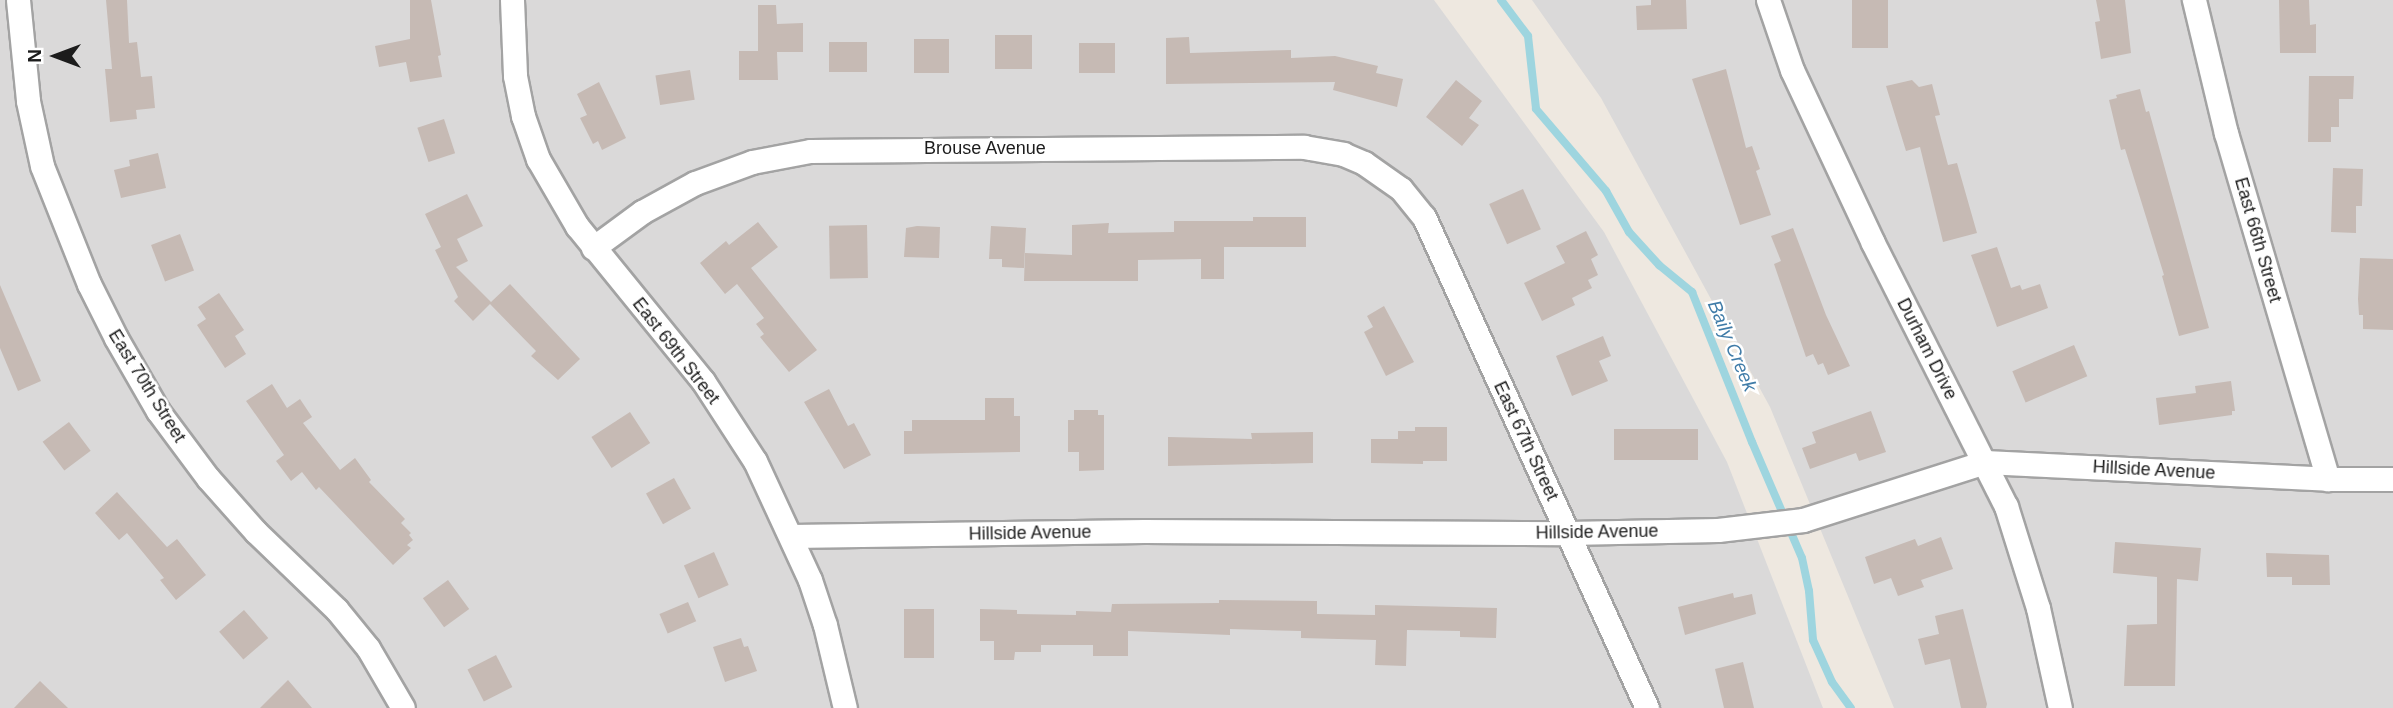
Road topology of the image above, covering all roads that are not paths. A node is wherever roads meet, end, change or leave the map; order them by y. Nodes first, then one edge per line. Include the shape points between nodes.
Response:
1 (18, 0) edge
2 (512, 0) edge
3 (1769, 0) edge
4 (2194, 0) edge
5 (1393, 182) joint
6 (593, 248) junction
7 (1985, 462) junction
8 (2328, 479) junction
9 (2393, 479) edge
10 (1568, 533) junction
11 (791, 536) junction
12 (403, 708) edge
13 (845, 708) edge
14 (1647, 708) edge
15 (2060, 708) edge

1 - 12 street, East 70th Street via 28,101 39,156 89,284 116,338 158,411 208,478 337,610 368,648
2 - 6 street, East 69th Street via 515,76 530,136 548,179
3 - 7 street, Durham Drive via 1792,70 1873,243
4 - 8 street, East 66th Street via 2226,133
5 - 6 street, Brouse Avenue via 1343,154 1304,147 833,149 763,159 717,174 652,205
5 - 10 street, East 67th Street via 1427,225
6 - 11 street, East 69th Street via 703,381 755,461
7 - 8 street, Hillside Avenue
7 - 10 street, Hillside Avenue via 1803,520 1689,531
7 - 15 street, Durham Drive via 2021,550
8 - 9 street, Hillside Avenue
10 - 11 street, Hillside Avenue via 1144,531
10 - 14 street, East 67th Street
11 - 13 street, East 69th Street via 825,625

